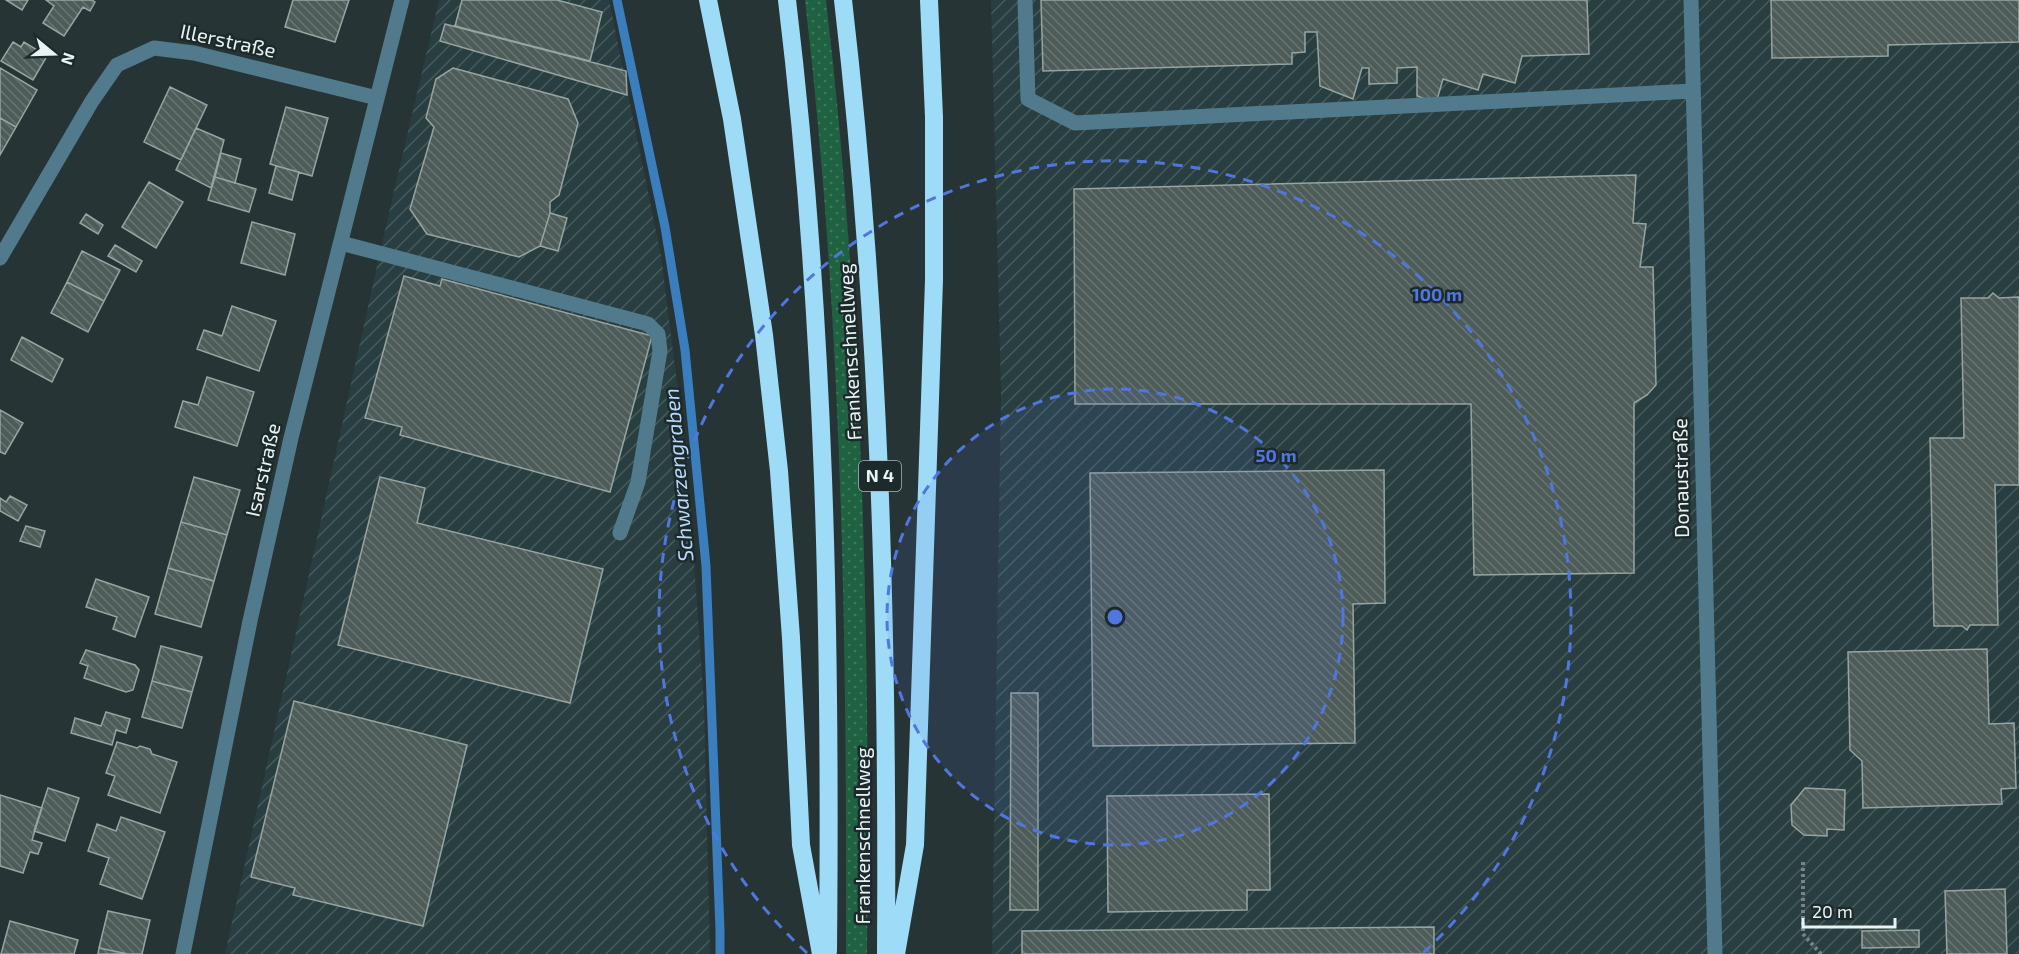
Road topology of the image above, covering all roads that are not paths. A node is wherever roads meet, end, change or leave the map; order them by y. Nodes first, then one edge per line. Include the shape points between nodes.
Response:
1 (402, 0) edge
2 (708, 0) edge
3 (787, 0) edge
4 (843, 0) edge
5 (929, 0) edge
6 (1025, 0) edge
7 (1691, 0) edge
8 (1693, 91) junction
9 (377, 98) junction
10 (341, 243) junction
11 (0, 258) edge
12 (620, 533) dead end
13 (183, 954) edge
14 (821, 954) edge
15 (828, 954) edge
16 (886, 954) edge
17 (896, 954) edge
18 (1715, 954) edge

1 - 9 street, Isarstraße
2 - 14 highway via 732,119 764,335 791,638 801,845
3 - 15 highway, Frankenschnellweg via 817,341 826,585
4 - 16 highway, Frankenschnellweg / N 4 via 855,101 880,470 886,665
5 - 17 highway via 934,280 916,834
6 - 8 street via 1028,99 1075,123
7 - 8 street, Donaustraße
8 - 18 street, Donaustraße
9 - 10 street, Isarstraße
9 - 11 street, Illerstraße via 194,53 154,48 117,65
10 - 12 street via 648,324 658,334 660,351 638,482
10 - 13 street, Isarstraße via 252,609

